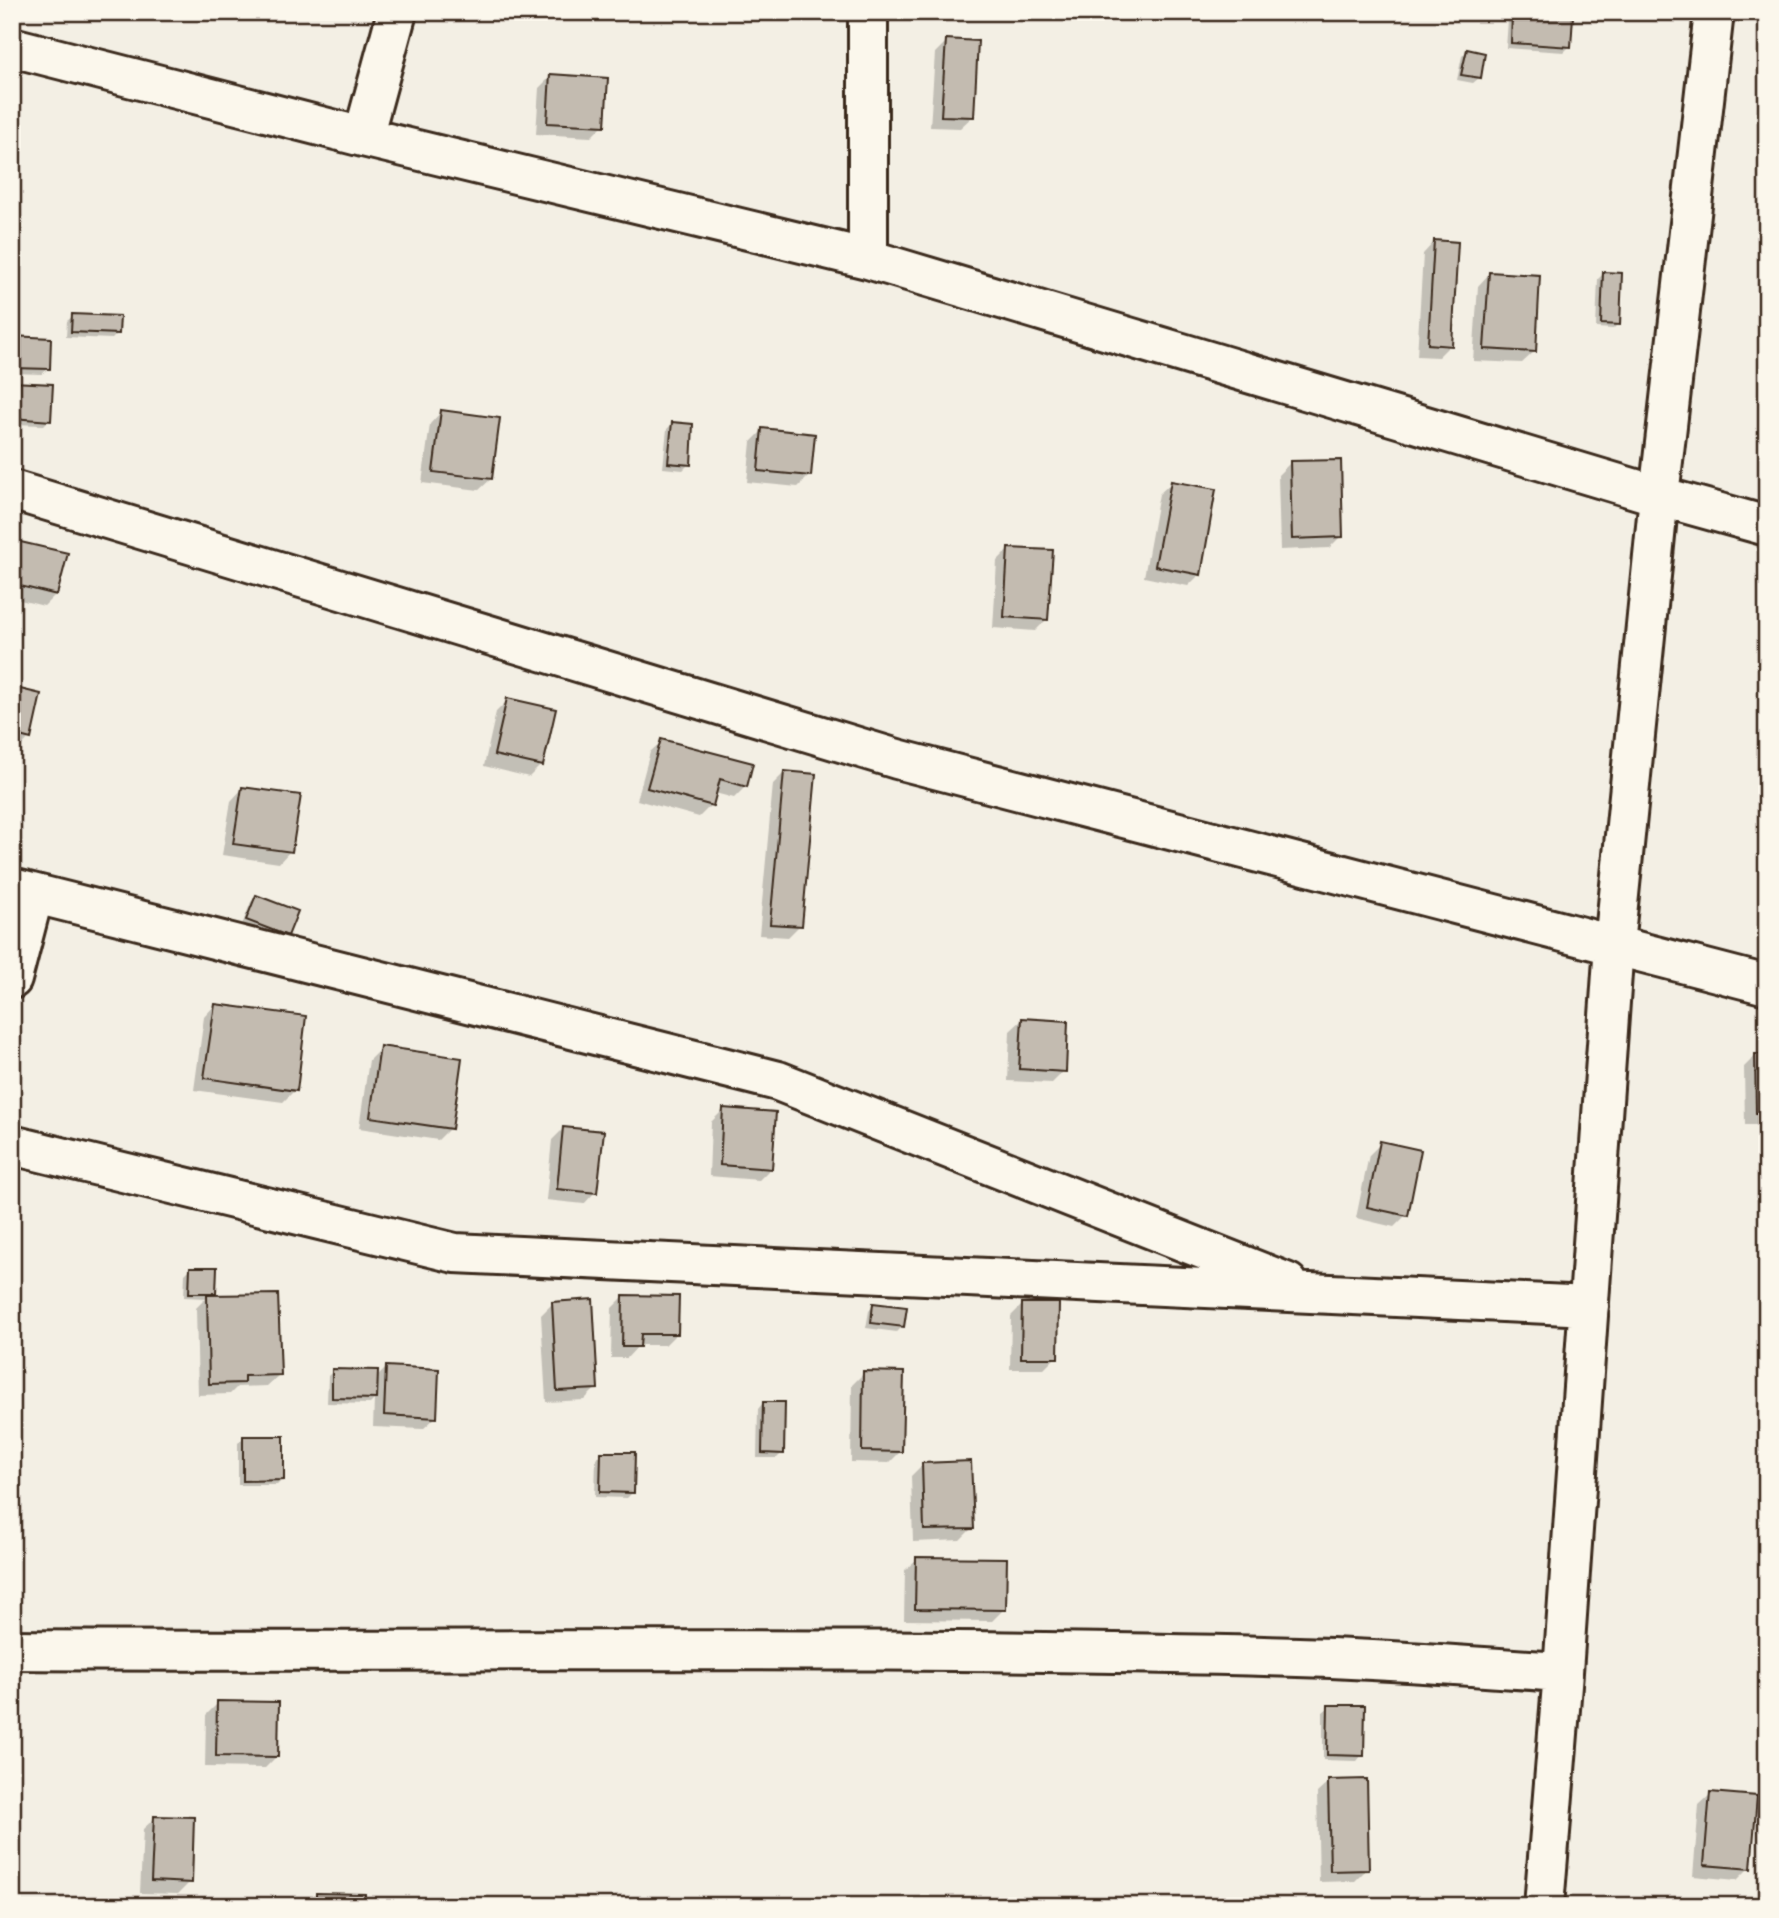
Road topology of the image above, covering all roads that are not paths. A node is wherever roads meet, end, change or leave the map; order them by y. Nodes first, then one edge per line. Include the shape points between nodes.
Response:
1 (397, 12) edge
2 (869, 12) edge
3 (1714, 12) edge
4 (12, 47) edge
5 (363, 137) junction
6 (868, 259) junction
7 (12, 490) edge
8 (1659, 496) junction
9 (1767, 526) edge
10 (23, 891) edge
11 (1614, 945) junction
12 (12, 979) edge
13 (1767, 985) edge
14 (12, 1145) edge
15 (1316, 1294) junction
16 (1588, 1306) junction
17 (12, 1650) edge
18 (1563, 1672) junction
19 (1544, 1906) edge

1 - 5 street
2 - 6 street
3 - 8 street
4 - 5 street
5 - 6 street
6 - 8 street
7 - 11 street via 897,759
8 - 9 street
8 - 11 street
10 - 12 street
10 - 15 street via 778,1080
11 - 13 street
11 - 16 street
14 - 15 street via 455,1254
15 - 16 street
16 - 18 street
17 - 18 street via 751,1649 1302,1657
18 - 19 street

